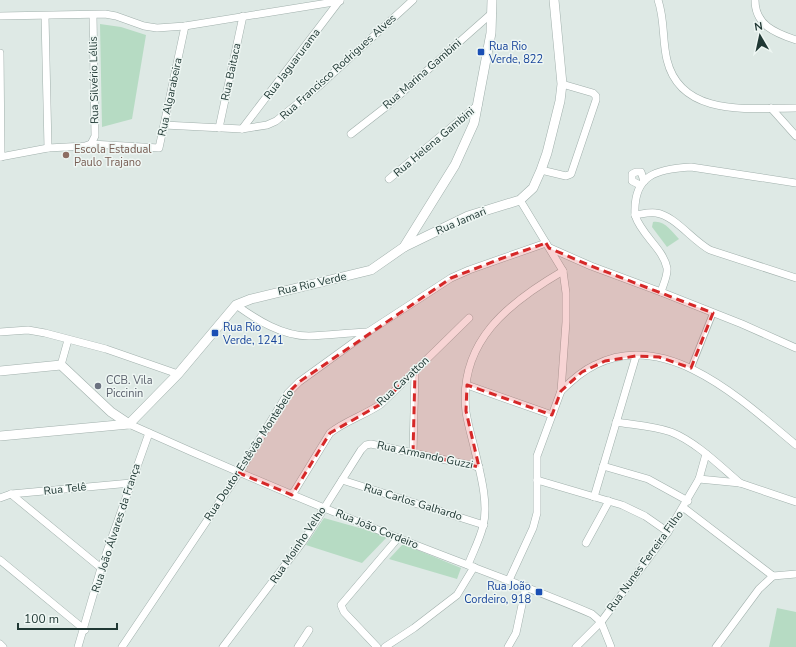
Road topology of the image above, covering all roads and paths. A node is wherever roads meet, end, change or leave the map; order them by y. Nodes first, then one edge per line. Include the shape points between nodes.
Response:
1 (340, 0) edge
2 (413, 0) edge
3 (492, 0) edge
4 (554, 0) edge
5 (658, 0) edge
6 (755, 0) edge
7 (492, 13) junction
8 (92, 15) junction
9 (0, 16) edge
10 (45, 16) junction
11 (244, 16) junction
12 (185, 26) junction
13 (796, 40) edge
14 (0, 53) edge
15 (562, 84) junction
16 (478, 105) junction
17 (771, 108) junction
18 (796, 108) edge
19 (164, 125) junction
20 (219, 128) junction
21 (242, 128) junction
22 (351, 134) dead end
23 (796, 136) edge
24 (91, 144) junction
25 (48, 148) junction
26 (1, 157) edge
27 (541, 170) junction
28 (389, 179) dead end
29 (796, 183) edge
30 (520, 200) junction
31 (635, 215) junction
32 (422, 217) junction
33 (429, 235) junction
34 (548, 246) junction
35 (404, 247) junction
36 (563, 271) junction
37 (796, 278) edge
38 (660, 292) junction
39 (236, 306) junction
40 (713, 313) junction
41 (469, 318) dead end
42 (0, 332) edge
43 (368, 332) junction
44 (68, 340) junction
45 (796, 348) edge
46 (636, 356) junction
47 (61, 365) junction
48 (691, 368) junction
49 (0, 371) edge
50 (415, 371) junction
51 (178, 374) junction
52 (467, 385) junction
53 (561, 391) junction
54 (552, 415) junction
55 (616, 422) junction
56 (129, 424) junction
57 (149, 433) junction
58 (0, 436) edge
59 (371, 444) joint
60 (796, 445) edge
61 (413, 452) junction
62 (706, 454) junction
63 (603, 466) junction
64 (479, 467) junction
65 (239, 473) junction
66 (699, 479) junction
67 (342, 480) junction
68 (538, 480) junction
69 (131, 483) junction
70 (740, 483) junction
71 (11, 494) junction
72 (292, 495) junction
73 (594, 497) junction
74 (0, 498) edge
75 (609, 501) junction
76 (796, 502) edge
77 (686, 504) junction
78 (324, 508) junction
79 (484, 524) junction
80 (668, 532) junction
81 (398, 538) junction
82 (586, 542) dead end
83 (0, 560) edge
84 (471, 566) junction
85 (101, 568) junction
86 (796, 574) edge
87 (773, 576) junction
88 (509, 580) junction
89 (526, 586) junction
90 (600, 622) junction
91 (85, 630) junction
92 (309, 630) dead end
93 (0, 644) edge
94 (3, 647) edge
95 (78, 647) edge
96 (122, 647) edge
97 (223, 647) edge
98 (298, 647) edge
99 (377, 647) edge
100 (385, 647) edge
101 (508, 647) edge
102 (576, 647) edge
103 (611, 647) edge
104 (716, 647) edge

1 - 11 street
1 - 21 street, Rua Jaguarurama
2 - 21 street, Rua Francisco Rodrigues Alves via 285,115 267,125
3 - 7 street, Rua Rio Verde
4 - 15 street
5 - 17 street via 669,68 686,91 701,101 719,106
6 - 13 street via 756,11 768,28
7 - 16 street, Rua Rio Verde via 491,33
7 - 22 street, Rua Marina Gambini via 387,106
8 - 10 street
8 - 12 street via 116,16 157,28
8 - 24 street, Rua Silvério Léllis via 95,136
9 - 10 street
10 - 25 street
11 - 12 street
11 - 20 street, Rua Baitaca
12 - 19 street, Rua Algarabeira
14 - 26 street
15 - 27 street via 560,101
15 - 27 street via 596,96 571,174 566,176
16 - 28 street, Rua Helena Gambini
16 - 32 street, Rua Rio Verde via 466,142
17 - 18 street
17 - 23 street
19 - 20 street, Rua Francisco Rodrigues Alves
19 - 24 street, Rua Algarabeira via 160,146 157,149
20 - 21 street, Rua Francisco Rodrigues Alves
24 - 25 street
25 - 26 street
27 - 30 street via 533,188
29 - 31 street via 691,168 666,170 656,173 642,183 635,198
30 - 33 street, Rua Jamari via 468,216
30 - 34 street
31 - 37 street via 659,213 710,250
31 - 38 street via 640,228 665,264 667,273
32 - 33 street via 422,233
32 - 35 street, Rua Rio Verde
33 - 35 street, Rua Jamari
34 - 36 street
34 - 38 street via 591,266
34 - 43 street, Rua Doutor Estêvão Montebelo via 451,278
35 - 39 street, Rua Rio Verde via 371,270 251,299
36 - 52 street via 520,299 485,333 471,363
36 - 53 street via 566,322
38 - 40 street
39 - 43 street via 266,325 292,334 309,336
39 - 51 street, Rua Rio Verde
40 - 45 street
40 - 48 street
41 - 50 street, Rua Cavatton
42 - 44 street via 28,330
43 - 65 street, Rua Doutor Estêvão Montebelo via 299,382 288,393
44 - 47 street
44 - 51 street via 106,349
46 - 48 street via 659,357
46 - 53 street via 618,357 595,365 582,372
46 - 55 street
47 - 49 street
47 - 56 street via 111,412
48 - 60 street via 748,405
50 - 61 street
50 - 72 street, Rua Cavatton via 381,404 338,426 330,433
51 - 56 street, Rua Rio Verde
52 - 54 street
52 - 64 street via 466,411
53 - 54 street
54 - 68 street via 537,456
55 - 62 street via 672,432
55 - 63 street
56 - 57 street, Rua João Cordeiro
56 - 58 street
57 - 65 street, Rua João Cordeiro
57 - 69 street, Rua João Álvares da França
59 - 61 street, Rua Armando Guzzi
59 - 67 street, Rua Moinho Velho via 361,450
61 - 64 street, Rua Armando Guzzi
62 - 66 street, Rua Nunes Ferreira Filho
62 - 70 street
63 - 73 street
63 - 77 street via 648,479
64 - 79 street via 484,496
65 - 72 street, Rua João Cordeiro
65 - 96 street, Rua Doutor Estêvão Montebelo
66 - 70 street
66 - 77 street, Rua Nunes Ferreira Filho
67 - 78 street, Rua Moinho Velho
67 - 79 street, Rua Carlos Galhardo
68 - 73 street
68 - 88 street via 537,513 533,528
69 - 71 street, Rua Telê
69 - 85 street, Rua João Álvares da França
70 - 76 street
71 - 74 street, Rua Telê
71 - 85 street
72 - 78 street, Rua João Cordeiro
73 - 75 street
75 - 80 street via 634,510
75 - 82 street
77 - 80 street, Rua Nunes Ferreira Filho
77 - 87 street
78 - 81 street, Rua João Cordeiro
78 - 97 street, Rua Moinho Velho via 304,540
79 - 84 street
80 - 90 street, Rua Nunes Ferreira Filho
81 - 84 street, Rua João Cordeiro
81 - 99 street via 341,605 344,612
83 - 91 street
84 - 88 street, Rua João Cordeiro
84 - 100 street via 457,595
85 - 91 street, Rua João Álvares da França
86 - 87 street
87 - 104 street via 759,589
88 - 89 street, Rua João Cordeiro
89 - 90 street, Rua João Cordeiro via 592,614
89 - 101 street via 518,627
90 - 102 street, Rua Nunes Ferreira Filho
90 - 103 street
91 - 95 street, Rua João Álvares da França
92 - 98 street
93 - 94 street

